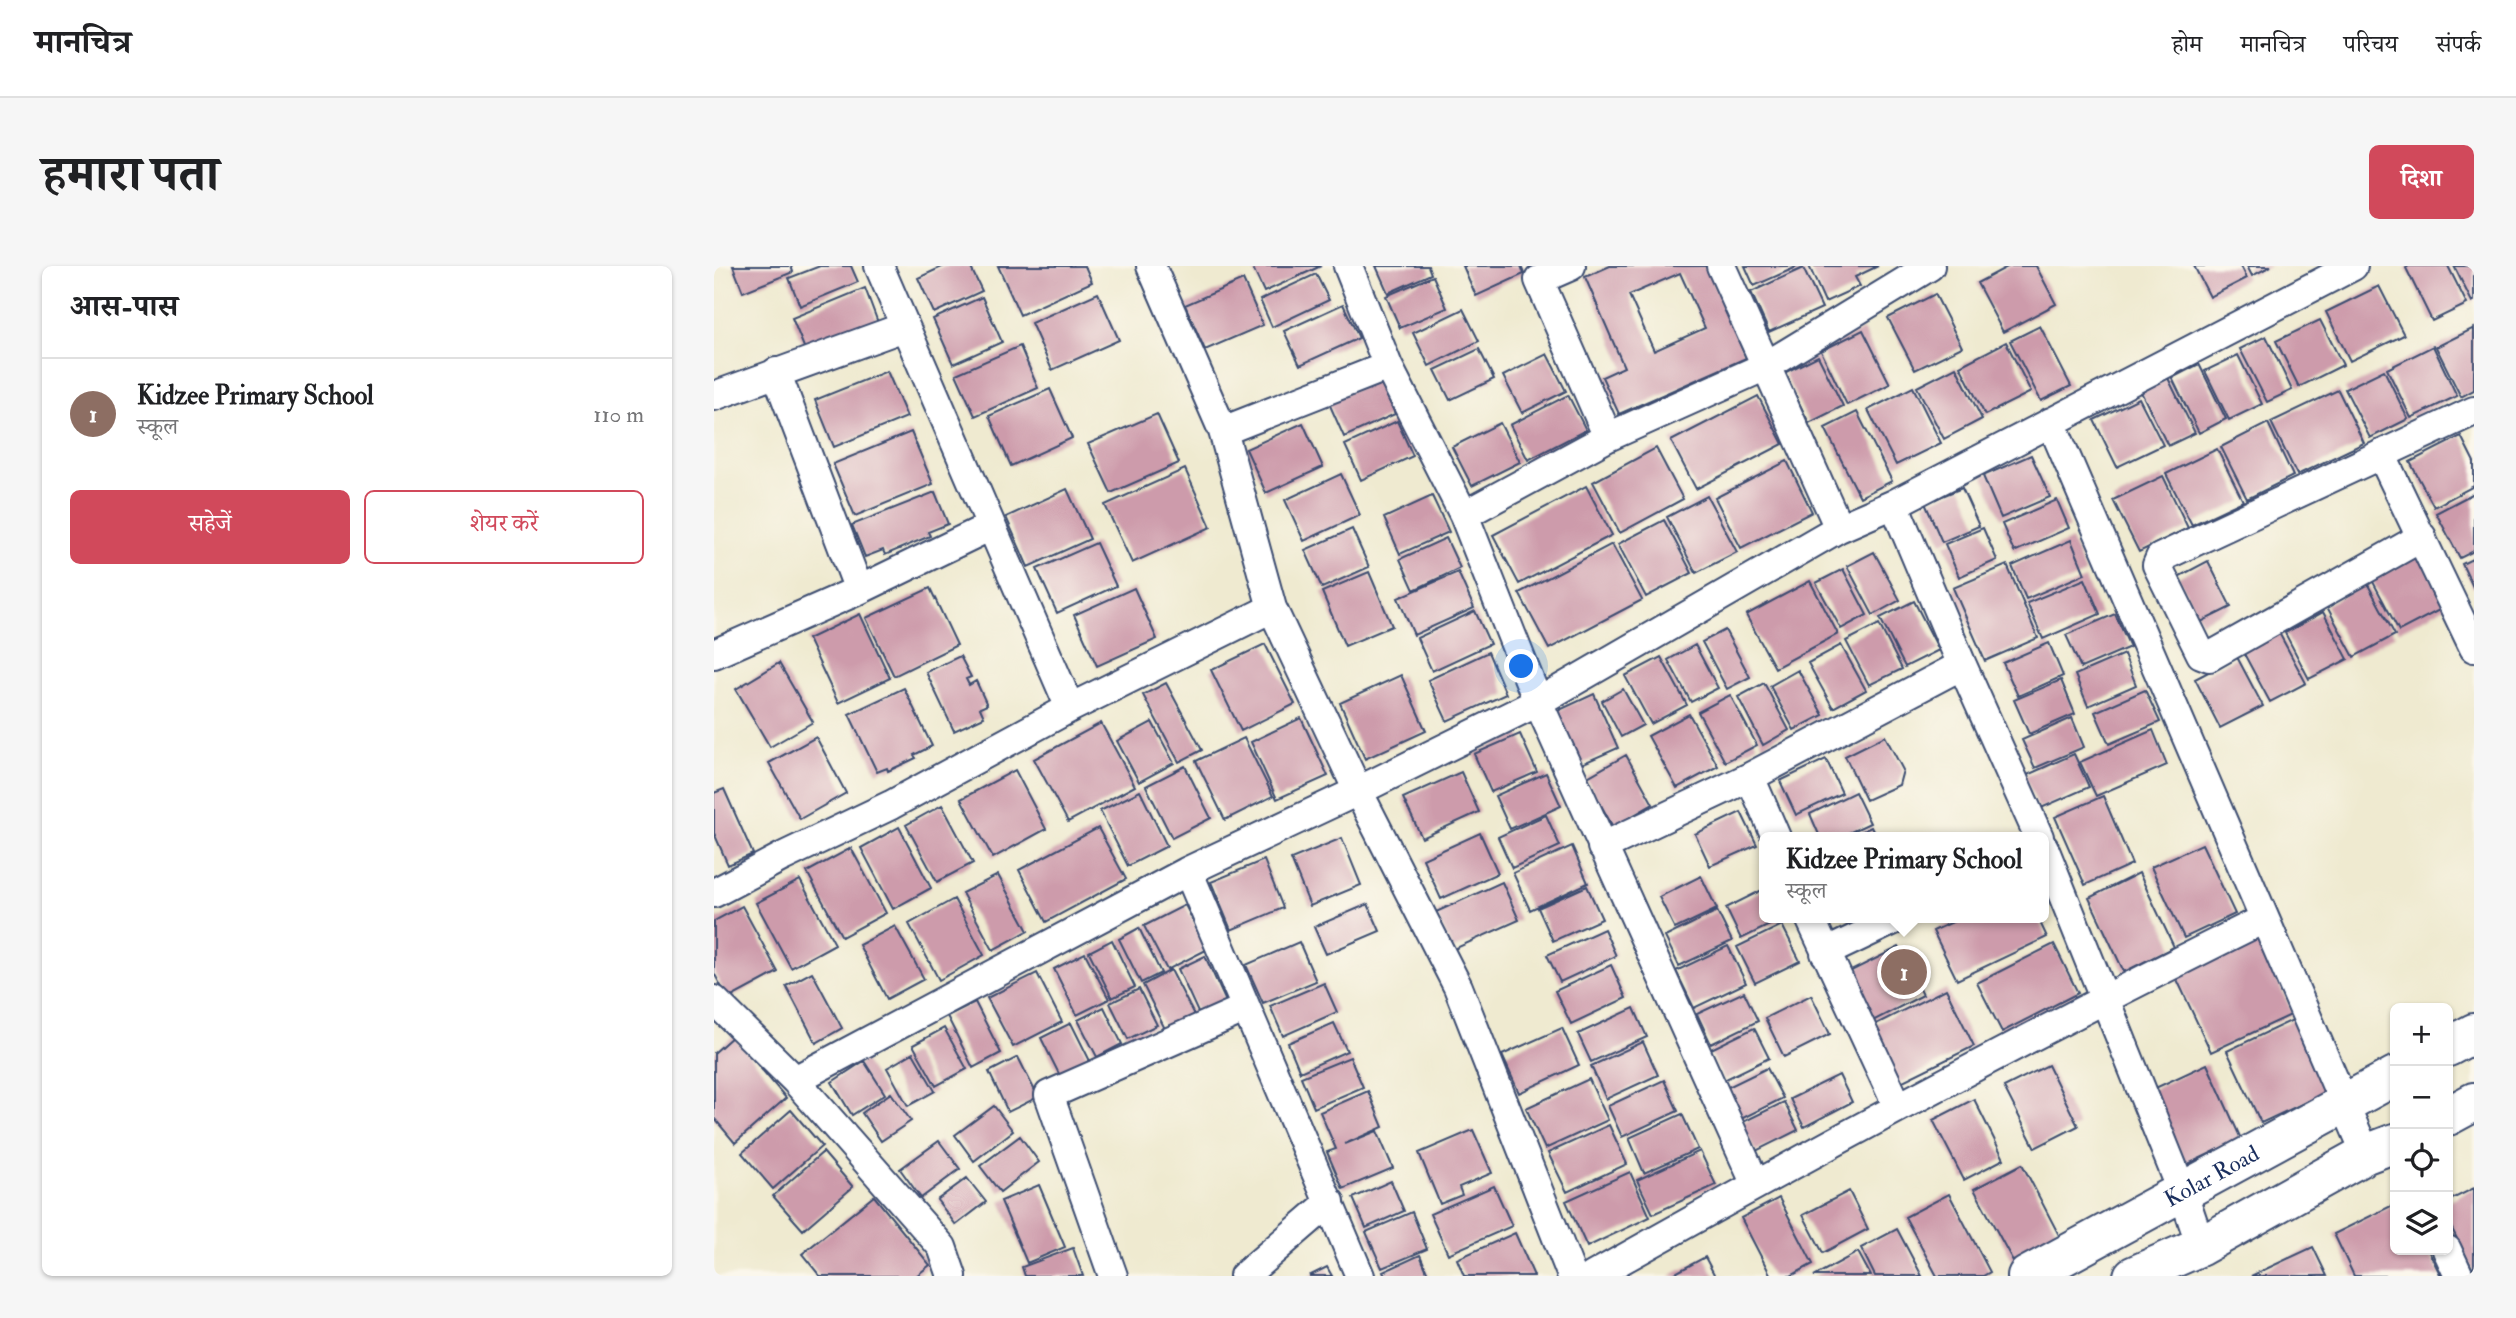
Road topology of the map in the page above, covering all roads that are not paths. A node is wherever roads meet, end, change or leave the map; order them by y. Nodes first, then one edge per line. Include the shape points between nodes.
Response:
1 (879, 266) edge
2 (1151, 266) edge
3 (1348, 266) edge
4 (1571, 266) edge
5 (1721, 266) edge
6 (2353, 266) edge
7 (1918, 269) edge
8 (904, 327) junction
9 (1388, 366) junction
10 (1766, 366) junction
11 (776, 372) junction
12 (714, 396) edge
13 (2474, 411) edge
14 (2050, 422) junction
15 (1223, 431) junction
16 (1608, 437) junction
17 (2381, 454) junction
18 (1894, 504) junction
19 (1464, 515) junction
20 (991, 526) junction
21 (1839, 528) junction
22 (2422, 537) junction
23 (859, 590) junction
24 (1272, 608) junction
25 (2474, 648) edge
26 (714, 654) edge
27 (1962, 665) junction
28 (1538, 702) junction
29 (1070, 708) junction
30 (1750, 777) junction
31 (1358, 791) junction
32 (1774, 832) edge
33 (2037, 832) edge
34 (1602, 847) junction
35 (2049, 860) edge
36 (1188, 871) junction
37 (714, 893) edge
38 (2264, 919) junction
39 (1812, 923) edge
40 (1888, 923) edge
41 (1825, 953) junction
42 (2105, 998) junction
43 (714, 1000) edge
44 (1246, 1008) junction
45 (2474, 1033) edge
46 (2453, 1044) edge
47 (2390, 1079) edge
48 (795, 1080) junction
49 (2474, 1102) edge
50 (2344, 1103) junction
51 (1898, 1107) junction
52 (2453, 1113) edge
53 (2380, 1148) edge
54 (1755, 1185) junction
55 (2183, 1193) junction
56 (1330, 1202) junction
57 (2201, 1246) junction
58 (2449, 1255) edge
59 (952, 1276) edge
60 (1113, 1276) edge
61 (1244, 1276) edge
62 (1360, 1276) edge
63 (1572, 1276) edge
64 (1594, 1276) edge
65 (2027, 1276) edge
66 (2133, 1276) edge
67 (2459, 1276) edge

1 - 8 street
2 - 15 street
3 - 9 street
4 - 16 street via 1539,280
5 - 10 street
6 - 14 street
7 - 10 street
8 - 11 street
8 - 20 street
9 - 15 street
9 - 19 street
10 - 16 street
10 - 21 street
11 - 12 street
11 - 23 street
13 - 17 street
14 - 18 street
14 - 38 street
15 - 24 street
16 - 19 street
17 - 22 street
17 - 22 street via 2157,561 2186,626 2201,654 2209,657
18 - 21 street
18 - 27 street
19 - 28 street
20 - 23 street
20 - 29 street
21 - 28 street
22 - 25 street
23 - 26 street
24 - 29 street
24 - 31 street
27 - 30 street
27 - 33 street
28 - 31 street
28 - 34 street
29 - 37 street via 891,805
30 - 32 street
30 - 34 street
31 - 36 street
31 - 63 street via 1458,987
34 - 54 street
35 - 42 street
36 - 44 street
36 - 48 street
38 - 42 street
38 - 50 street
39 - 41 street
40 - 41 street
41 - 51 street
42 - 51 street
42 - 55 street
43 - 48 street
44 - 56 street
44 - 60 street via 1049,1095
45 - 46 main road
47 - 50 main road, Kolar Road
48 - 59 street via 942,1247
49 - 52 main road
50 - 53 street
50 - 55 main road, Kolar Road
51 - 54 street
53 - 57 main road
54 - 64 street
55 - 57 street
55 - 65 main road, Kolar Road
56 - 61 street
56 - 62 street
57 - 66 main road
58 - 67 street

